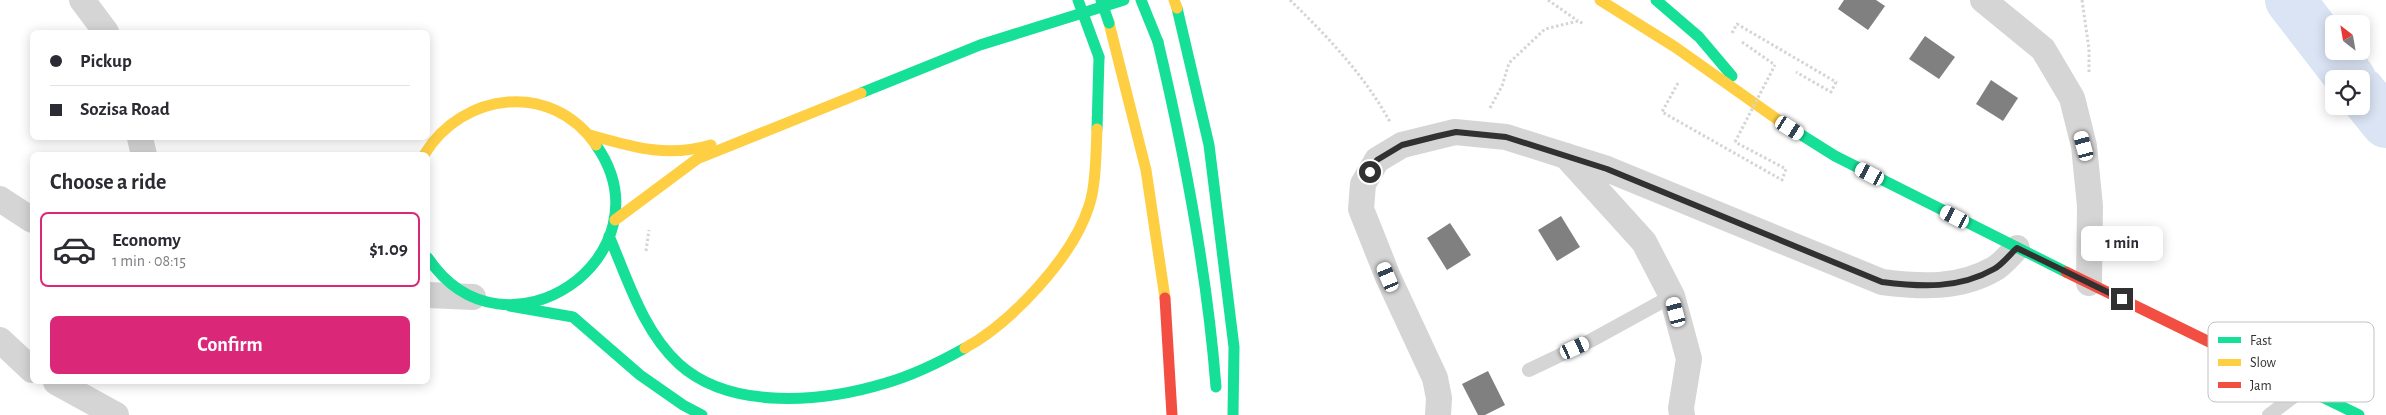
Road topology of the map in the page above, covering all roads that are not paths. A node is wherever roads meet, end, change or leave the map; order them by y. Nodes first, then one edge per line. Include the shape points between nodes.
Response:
1 (82, 0) edge
2 (1078, 0) edge
3 (1101, 0) edge
4 (1124, 0) edge
5 (1141, 0) edge
6 (1600, 0) edge
7 (1656, 0) edge
8 (1983, 0) edge
9 (1176, 4) edge
10 (104, 30) edge
11 (1761, 110) junction
12 (754, 134) junction
13 (590, 135) junction
14 (426, 152) edge
15 (1566, 156) junction
16 (0, 199) edge
17 (30, 219) edge
18 (615, 220) junction
19 (609, 236) junction
20 (2017, 248) junction
21 (430, 262) edge
22 (2089, 283) junction
23 (430, 294) edge
24 (1672, 296) junction
25 (473, 297) junction
26 (510, 306) junction
27 (0, 340) edge
28 (2208, 341) edge
29 (30, 368) edge
30 (1529, 370) dead end
31 (60, 384) edge
32 (1217, 397) dead end
33 (2286, 402) edge
34 (2333, 402) edge
35 (112, 414) edge
36 (702, 415) edge
37 (1172, 415) edge
38 (1232, 415) edge
39 (1438, 415) edge
40 (1682, 415) edge
41 (2269, 415) edge
42 (2359, 415) edge

1 - 10 street
2 - 19 main road, bridge via 1099,57 1099,119 1090,206 1067,248 1035,291 997,328 943,361 898,380 859,391 793,400 738,394 696,378 670,355 644,318
3 - 37 main road, bridge via 1146,170 1163,268 1172,368
4 - 12 main road via 980,45
5 - 32 main road, bridge via 1158,42 1182,138 1213,334
6 - 11 main road via 1675,47
7 - 11 main road via 1699,36
8 - 22 street via 2043,49 2072,98 2084,146 2090,206
9 - 38 main road via 1209,145 1234,347
11 - 20 main road via 1835,156
12 - 13 main road via 694,150 648,151
12 - 18 main road via 697,159
13 - 14 main road via 571,118 548,107 522,101 496,103 471,110 449,124
13 - 18 main road via 604,154 612,174
15 - 20 street via 1607,169 1882,282 1918,286 1961,284 1996,268
15 - 24 street via 1644,242
15 - 39 street via 1506,137 1456,132 1402,145 1377,160 1363,184 1361,209 1388,277 1435,378
16 - 17 street
18 - 19 main road
19 - 26 main road via 605,249 576,285 534,304
20 - 22 main road
21 - 25 main road via 450,284
22 - 28 main road
23 - 25 street
24 - 30 lane
24 - 40 street via 1689,359
25 - 26 main road
26 - 36 main road via 573,317 640,375
27 - 29 street
31 - 35 street
33 - 41 lane
34 - 42 main road

